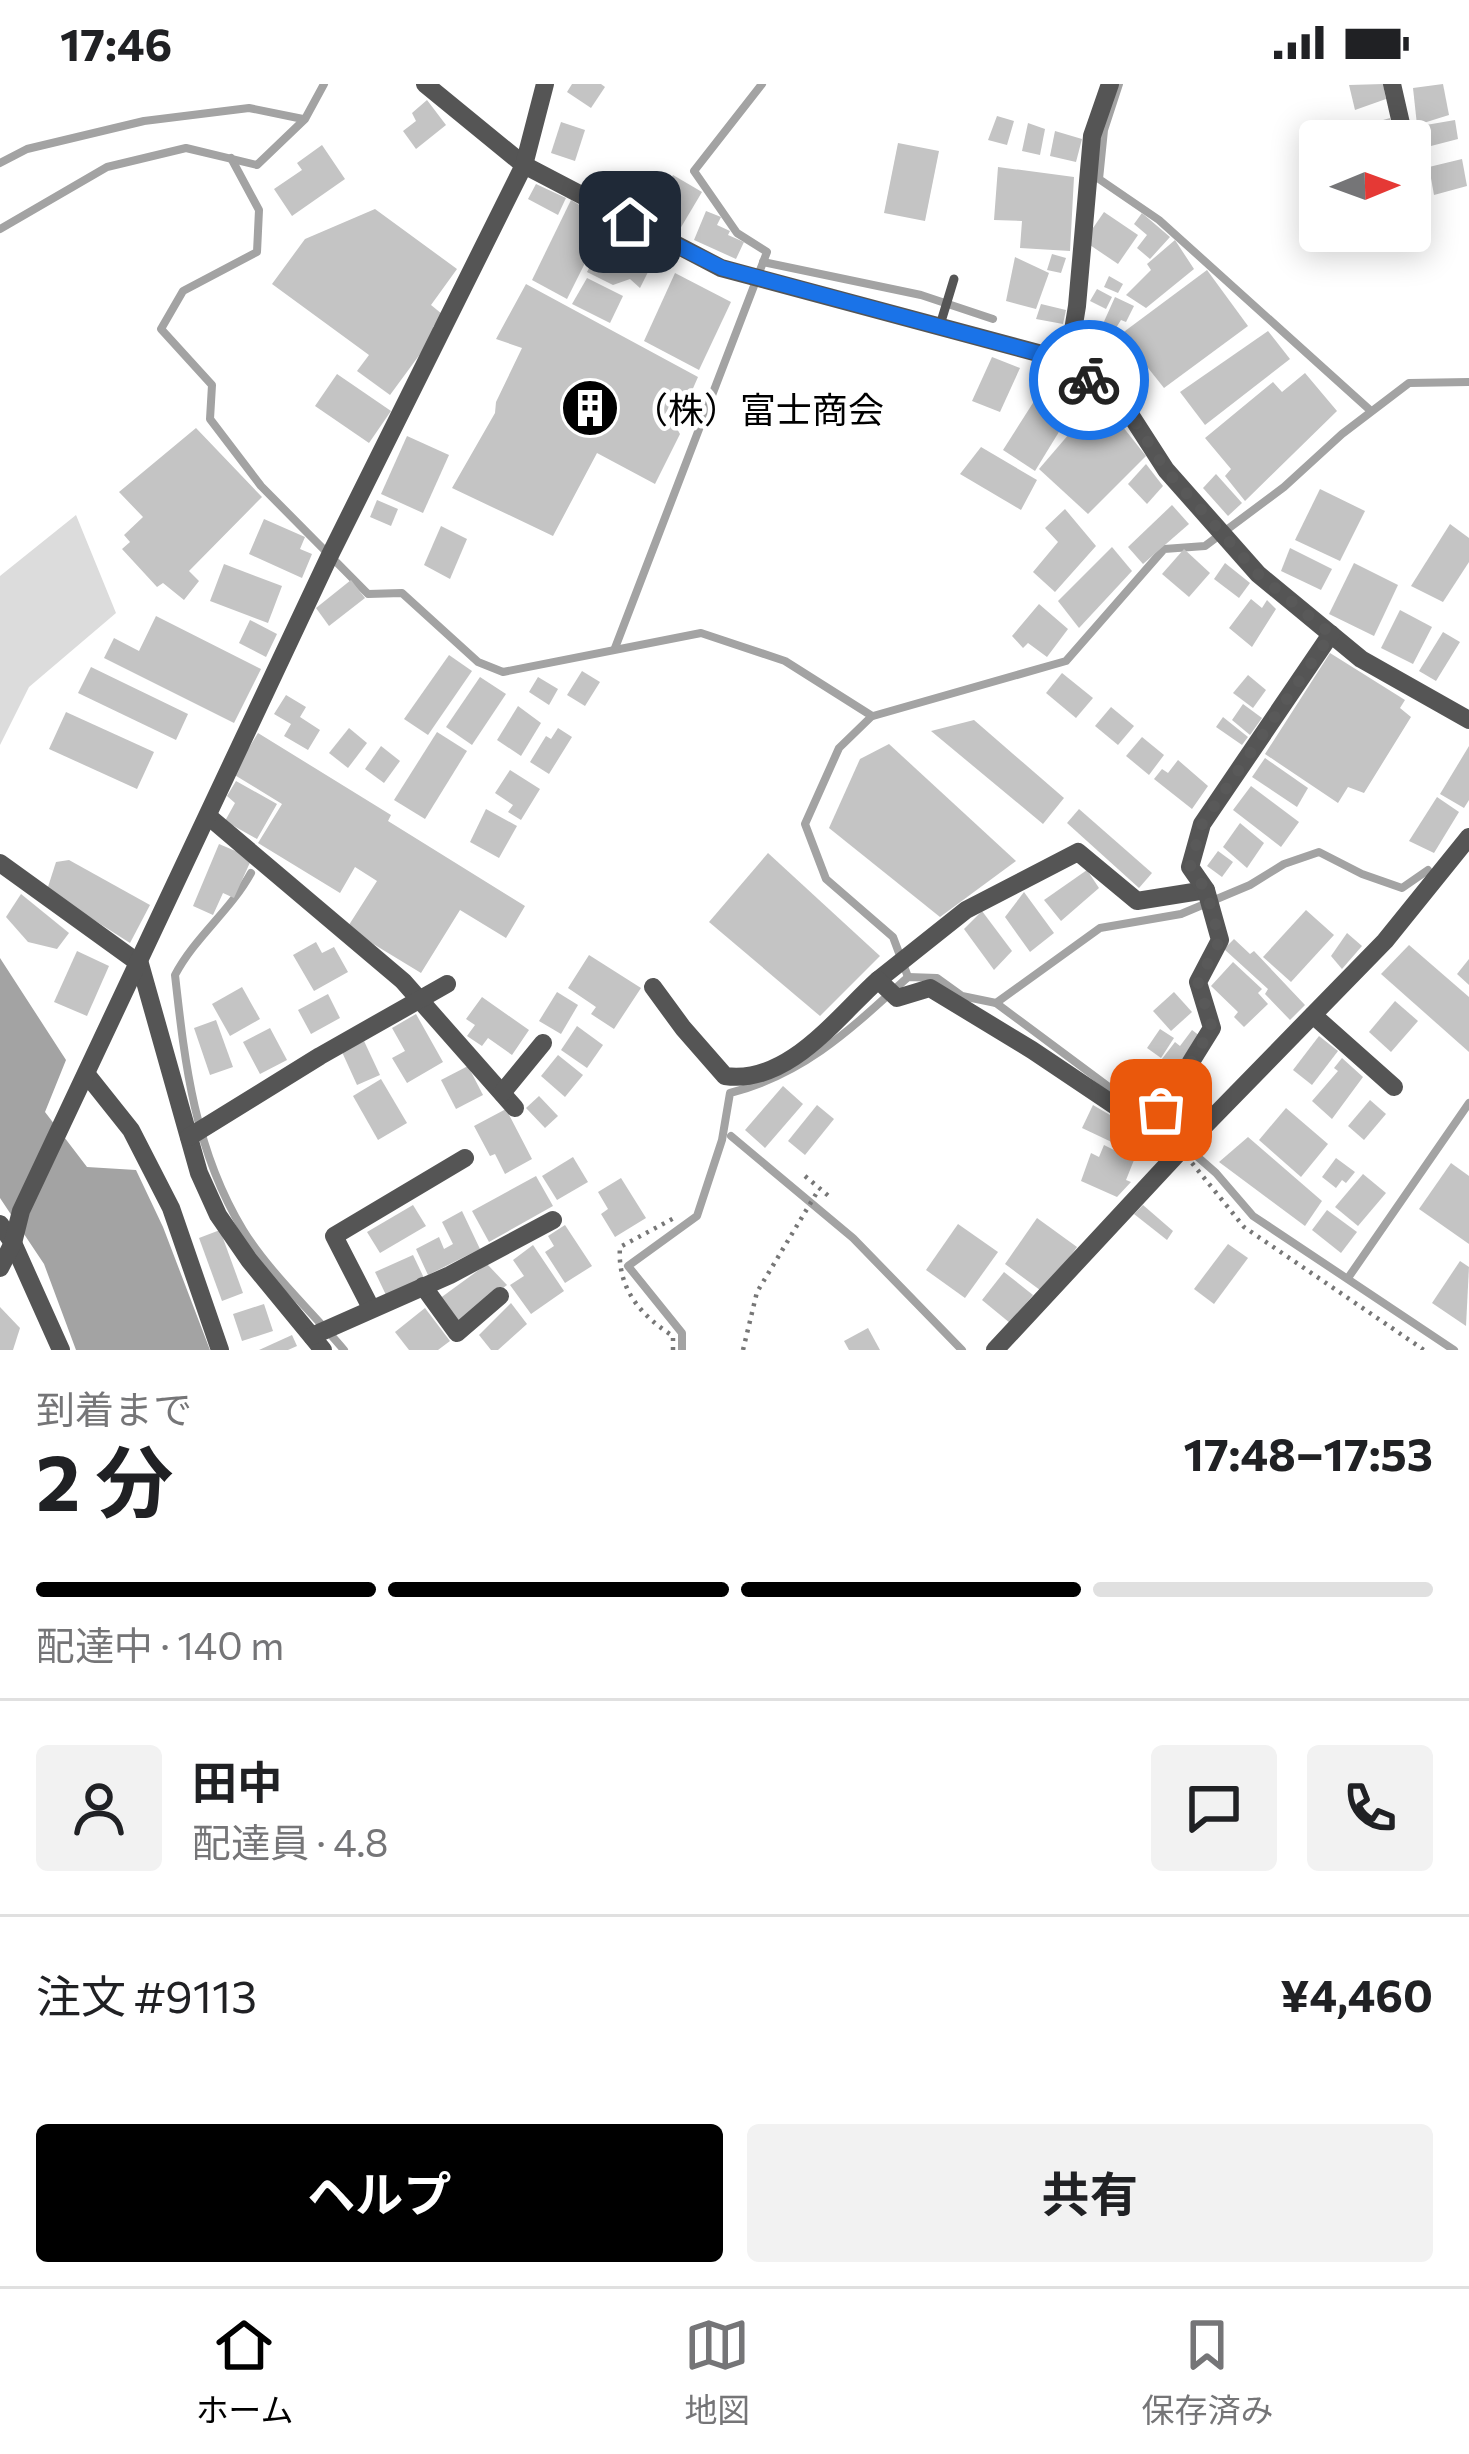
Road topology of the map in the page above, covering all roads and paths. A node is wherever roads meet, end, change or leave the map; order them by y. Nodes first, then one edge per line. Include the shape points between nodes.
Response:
1 (424, 84) edge
2 (545, 84) edge
3 (1110, 84) edge
4 (1392, 84) edge
5 (1400, 120) edge
6 (524, 165) junction
7 (954, 279) dead end
8 (942, 319) junction
9 (1067, 361) junction
10 (1331, 634) junction
11 (1469, 720) edge
12 (208, 816) junction
13 (1469, 836) edge
14 (0, 863) edge
15 (1206, 890) junction
16 (140, 964) junction
17 (878, 980) junction
18 (447, 984) dead end
19 (653, 987) dead end
20 (420, 1000) junction
21 (1313, 1015) junction
22 (543, 1043) dead end
23 (88, 1076) junction
24 (1394, 1088) dead end
25 (189, 1137) junction
26 (1183, 1148) junction
27 (465, 1157) dead end
28 (805, 1177) dead end
29 (819, 1189) junction
30 (831, 1198) dead end
31 (676, 1217) dead end
32 (554, 1220) dead end
33 (0, 1224) edge
34 (13, 1243) junction
35 (0, 1268) edge
36 (423, 1286) junction
37 (500, 1295) dead end
38 (371, 1307) junction
39 (57, 1340) edge
40 (318, 1343) edge
41 (45, 1350) edge
42 (220, 1350) edge
43 (674, 1350) edge
44 (743, 1350) edge
45 (995, 1350) edge
46 (1424, 1350) edge

1 - 6 street
2 - 6 street
3 - 9 street via 1092,136
4 - 5 street
6 - 8 street via 722,268
6 - 12 street
7 - 8 lane
8 - 9 street
9 - 10 street via 1128,411 1166,470 1258,574
10 - 11 street
10 - 15 street via 1202,824 1190,867
12 - 16 street
12 - 20 street
13 - 21 street
14 - 16 street
15 - 17 street via 1136,902 1078,852 966,910
15 - 26 street via 1220,940 1198,982 1212,1028 1161,1110
16 - 23 street
16 - 25 street
17 - 19 street via 802,1052 748,1079 725,1076
17 - 26 street via 897,998 930,988
18 - 20 street
20 - 22 street via 509,1100
20 - 25 street
21 - 24 street
21 - 26 street
23 - 34 street via 21,1210
23 - 42 street via 131,1130 171,1208
25 - 40 street via 218,1215
26 - 45 street
26 - 46 path via 1244,1227
27 - 38 street via 334,1236
28 - 29 path
29 - 30 path
29 - 44 path via 757,1292
31 - 43 path via 620,1247 619,1262 634,1303 673,1336
32 - 36 street
33 - 34 street
34 - 35 street
34 - 39 street
36 - 37 street via 457,1333
36 - 38 street
38 - 40 street via 333,1324
39 - 41 lane

